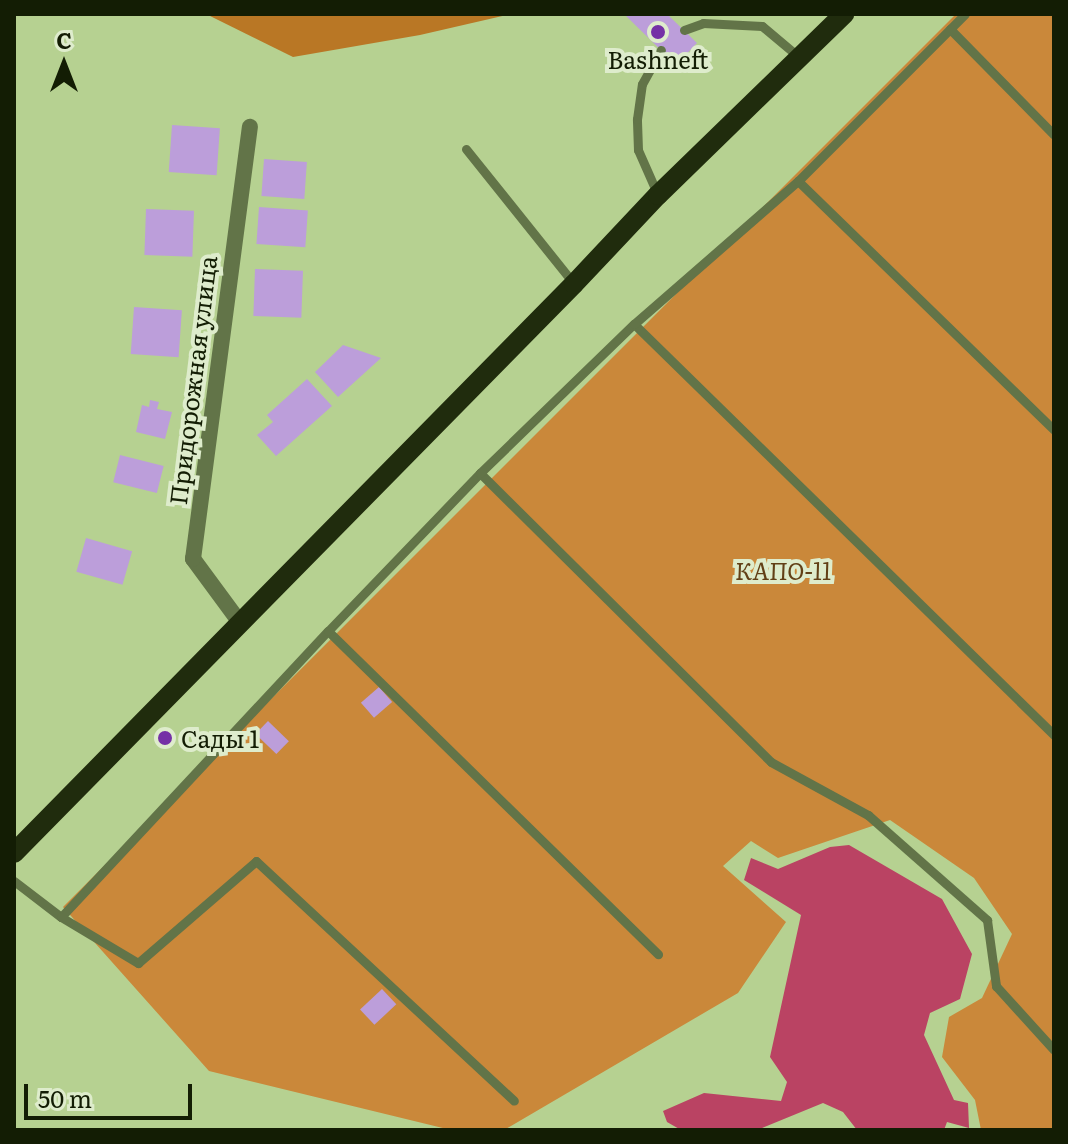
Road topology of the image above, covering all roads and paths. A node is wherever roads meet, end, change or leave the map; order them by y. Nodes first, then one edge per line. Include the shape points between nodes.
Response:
1 (844, 14) edge
2 (965, 14) edge
3 (950, 29) junction
4 (684, 30) dead end
5 (661, 50) dead end
6 (799, 57) junction
7 (250, 127) dead end
8 (1054, 135) edge
9 (466, 149) dead end
10 (798, 181) junction
11 (658, 195) junction
12 (574, 284) junction
13 (634, 324) junction
14 (1054, 430) edge
15 (480, 473) junction
16 (241, 624) junction
17 (328, 631) junction
18 (1054, 735) edge
19 (14, 853) edge
20 (14, 881) edge
21 (61, 917) junction
22 (658, 954) dead end
23 (1054, 1050) edge
24 (514, 1101) dead end

1 - 6 main road
2 - 3 lane
3 - 8 lane
3 - 10 lane
4 - 6 lane via 703,23 762,26
5 - 11 lane via 642,84 637,119 638,150
6 - 11 main road
7 - 16 street, Придорожная улица via 193,559
9 - 12 lane
10 - 13 lane
10 - 14 lane
11 - 12 main road
12 - 16 main road
13 - 15 lane
13 - 18 lane
15 - 17 lane
15 - 23 lane via 771,762 868,815 987,920 996,986
16 - 19 main road
17 - 21 lane
17 - 22 lane
20 - 21 lane
21 - 24 lane via 138,963 256,861

